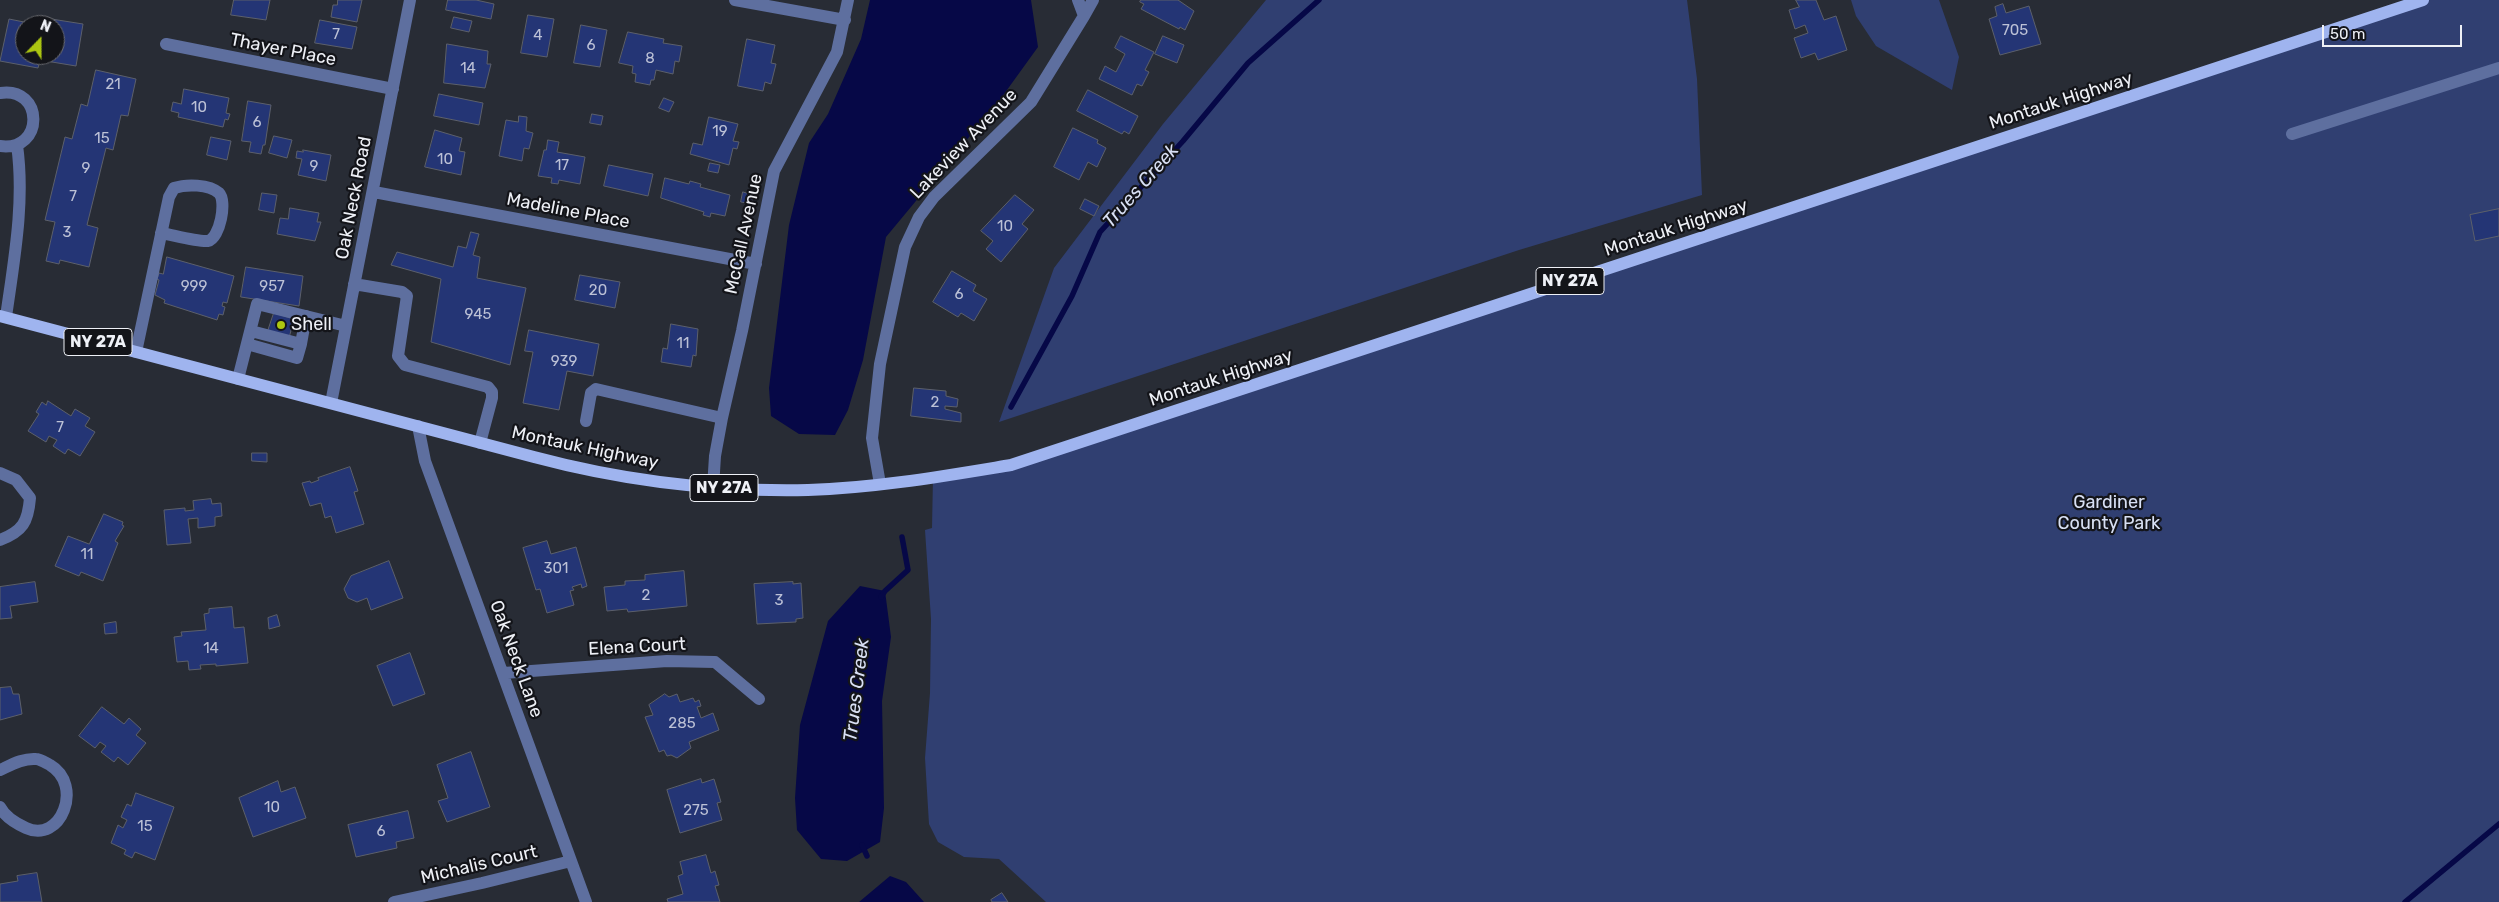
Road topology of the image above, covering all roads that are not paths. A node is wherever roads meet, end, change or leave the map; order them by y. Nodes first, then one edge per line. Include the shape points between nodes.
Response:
1 (410, 0) edge
2 (735, 0) edge
3 (848, 0) edge
4 (1078, 0) edge
5 (1093, 0) edge
6 (2423, 0) edge
7 (1084, 16) junction
8 (845, 20) junction
9 (166, 44) dead end
10 (2499, 68) edge
11 (393, 89) junction
12 (0, 93) edge
13 (2292, 134) dead end
14 (16, 145) junction
15 (0, 146) edge
16 (374, 192) junction
17 (161, 233) junction
18 (756, 264) junction
19 (354, 284) junction
20 (3, 316) edge
21 (306, 316) junction
22 (346, 326) junction
23 (251, 331) junction
24 (247, 344) junction
25 (301, 344) junction
26 (136, 352) junction
27 (238, 379) junction
28 (331, 403) junction
29 (722, 418) junction
30 (586, 421) dead end
31 (418, 426) junction
32 (480, 443) junction
33 (0, 473) edge
34 (880, 484) junction
35 (712, 488) junction
36 (0, 540) edge
37 (504, 673) junction
38 (759, 698) dead end
39 (0, 770) edge
40 (0, 807) edge
41 (571, 861) junction
42 (394, 902) edge
43 (586, 902) edge

1 - 11 street, Oak Neck Road
2 - 8 street
3 - 8 street, McCall Avenue
4 - 7 street
5 - 7 street, Lakeview Avenue
6 - 34 main road, Montauk Highway / NY 27A via 1011,465
7 - 34 street, Lakeview Avenue via 1031,102 934,197 919,217 905,247 880,364 872,438
8 - 18 street, McCall Avenue via 837,52 774,172
9 - 11 street, Thayer Place
10 - 13 street
11 - 16 street, Oak Neck Road
12 - 14 street via 16,93 24,98 34,114 31,133
14 - 15 street
14 - 20 street via 20,172 19,220
16 - 18 street, Madeline Place
16 - 19 street, Oak Neck Road
17 - 17 street via 174,188 184,184 220,193 223,201 219,230 214,237 207,241
17 - 26 street
18 - 29 street, McCall Avenue
19 - 22 street, Oak Neck Road
19 - 32 street via 402,292 407,296 398,356 401,362 488,386 492,398
20 - 26 main road, Montauk Highway / NY 27A
21 - 22 street
21 - 23 street via 257,304
21 - 25 street
22 - 28 street, Oak Neck Road
23 - 24 street
23 - 25 street
24 - 25 street via 297,358
24 - 27 street
26 - 27 main road, Montauk Highway / NY 27A
27 - 28 main road, Montauk Highway / NY 27A
28 - 31 main road, Montauk Highway / NY 27A
29 - 30 street via 596,389 591,393
29 - 35 street, McCall Avenue
31 - 32 main road, Montauk Highway / NY 27A
31 - 37 street, Oak Neck Lane via 425,461
32 - 35 main road, Montauk Highway / NY 27A via 606,474
33 - 36 street via 16,480 30,498 28,516 16,533
34 - 35 main road, Montauk Highway / NY 27A via 810,490
37 - 38 street, Elena Court via 667,661 715,662
37 - 41 street, Oak Neck Lane
39 - 40 street via 37,758 54,768 65,782 68,801 61,817 47,829 29,830 14,822
41 - 42 street, Michalis Court
41 - 43 street, Oak Neck Lane

